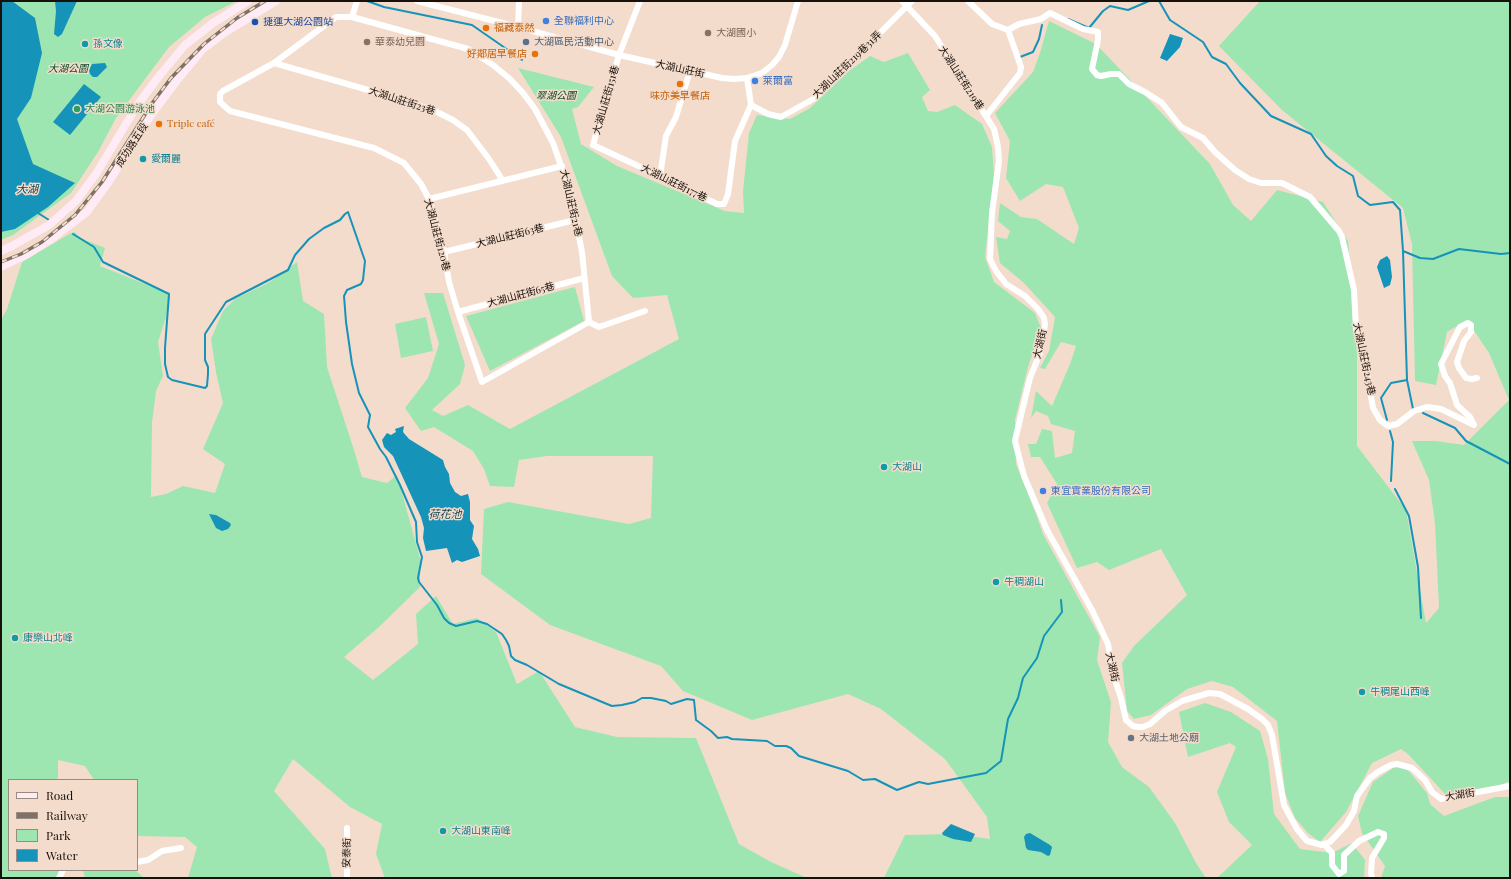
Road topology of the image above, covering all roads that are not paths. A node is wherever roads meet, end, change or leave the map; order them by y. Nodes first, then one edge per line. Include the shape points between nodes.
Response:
1 (248, 1) edge
2 (276, 1) edge
3 (357, 1) edge
4 (417, 1) edge
5 (519, 1) edge
6 (640, 1) edge
7 (798, 1) edge
8 (902, 1) edge
9 (912, 1) edge
10 (968, 1) edge
11 (908, 6) junction
12 (352, 17) junction
13 (518, 26) junction
14 (1008, 30) junction
15 (619, 55) junction
16 (274, 63) junction
17 (690, 71) junction
18 (747, 78) junction
19 (751, 105) junction
20 (986, 116) junction
21 (593, 145) joint
22 (562, 166) junction
23 (660, 176) junction
24 (503, 181) junction
25 (429, 199) junction
26 (575, 220) junction
27 (1, 251) edge
28 (444, 252) junction
29 (1, 267) edge
30 (584, 278) junction
31 (645, 311) dead end
32 (458, 312) junction
33 (589, 322) junction
34 (1477, 378) dead end
35 (1510, 786) edge
36 (347, 828) dead end
37 (1324, 844) junction
38 (181, 848) dead end
39 (138, 862) edge
40 (347, 878) edge
41 (1372, 878) edge

1 - 27 main road, 成功路五段 via 213,23 185,45 138,104 96,174 76,201 50,225
2 - 29 main road, 成功路五段 via 203,49 151,115 87,212 50,240
3 - 12 street
4 - 13 street, 大湖山莊街
5 - 13 street
6 - 15 street, 大湖山莊街151巷
7 - 18 street, 大湖山莊街 via 779,57 762,73
8 - 11 street, 大湖山莊街219巷
9 - 11 street, 大湖山莊街219巷31弄
10 - 14 street via 992,24
11 - 19 street, 大湖山莊街219巷31弄 via 814,98 781,117 768,114
11 - 20 street, 大湖山莊街219巷 via 935,36
12 - 16 street, 大湖山莊街120巷 via 336,17
12 - 22 street, 大湖山莊街21巷 via 468,49 493,65 510,79 535,109
13 - 15 street, 大湖山莊街
14 - 20 street, 大湖山莊街219巷 via 1022,66 1020,73
14 - 34 street, 大湖山莊街243巷 via 1019,24 1041,19 1050,13 1070,24 1098,32 1092,69 1097,75 1119,74 1129,84 1162,103 1181,127 1203,138 1235,170 1249,179 1261,183 1282,183 1310,197 1342,237 1354,290 1356,330 1373,408 1380,420 1388,426 1397,424 1414,411 1427,407 1441,409 1474,425 1470,417 1457,405 1441,364 1460,327 1468,323 1471,325 1471,332 1464,341 1457,362 1466,378
15 - 17 street, 大湖山莊街
15 - 21 street, 大湖山莊街151巷
16 - 24 street, 大湖山莊街23巷 via 403,100 453,120 467,130
16 - 25 street, 大湖山莊街120巷 via 223,90 220,102 230,111 374,148 404,164 421,184
17 - 18 street, 大湖山莊街 via 723,78
17 - 23 street via 676,117 666,136
18 - 19 street
19 - 23 street, 大湖山莊街177巷 via 735,141 728,194 724,204 717,204
20 - 37 street, 大湖街 via 994,129 999,161 992,213 990,259 1006,284 1025,296 1038,309 1045,325 1040,353 1030,378 1017,432 1017,449 1024,476 1048,530 1108,644 1112,674 1126,720 1133,726 1143,727 1182,701 1209,693 1220,694 1248,709 1268,725 1275,749 1284,805 1297,829 1307,840
21 - 23 street, 大湖山莊街177巷
22 - 24 street
22 - 26 street, 大湖山莊街21巷
24 - 25 street
25 - 28 street, 大湖山莊街120巷
26 - 28 street, 大湖山莊街63巷
26 - 30 street, 大湖山莊街21巷 via 582,252
28 - 32 street, 大湖山莊街120巷
30 - 32 street, 大湖山莊街65巷
30 - 33 street, 大湖山莊街21巷
31 - 33 street via 599,327
32 - 33 street, 大湖山莊街120巷 via 482,382
35 - 37 street, 大湖街 via 1441,799 1412,768 1392,765 1370,778 1357,796 1354,811 1346,825 1330,842
36 - 40 street, 安泰街
37 - 41 street via 1332,853 1332,865 1339,874 1344,871 1344,855 1359,841 1378,832 1384,834 1372,858
38 - 39 street via 162,851 148,860

